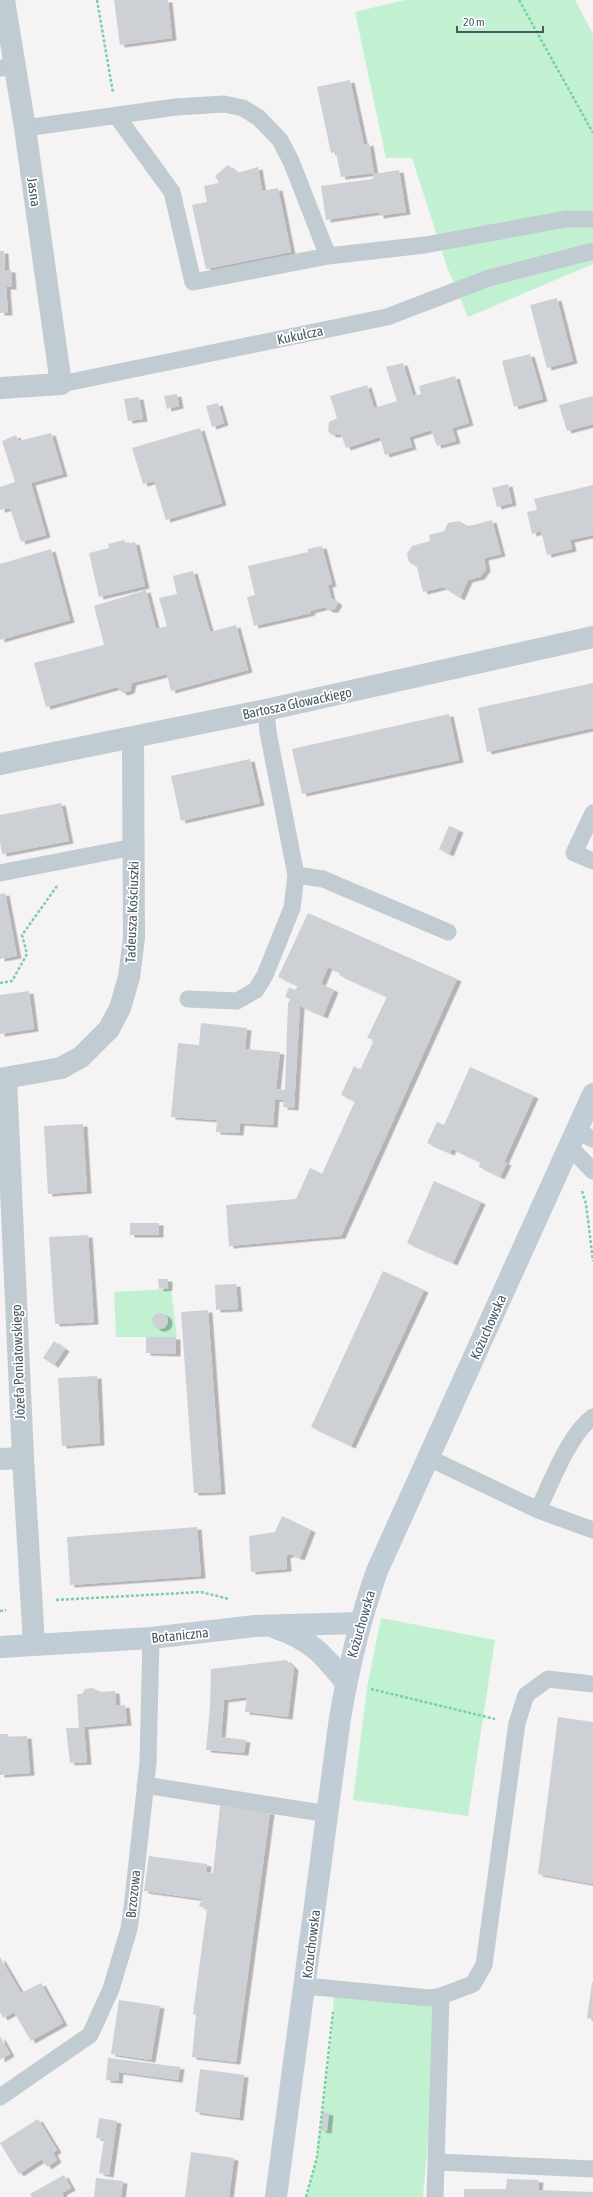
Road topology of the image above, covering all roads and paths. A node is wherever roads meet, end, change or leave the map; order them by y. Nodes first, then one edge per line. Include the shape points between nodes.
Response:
1 (4, 0) edge
2 (97, 0) edge
3 (520, 0) edge
4 (7, 67) edge
5 (116, 115) junction
6 (25, 128) junction
7 (593, 133) edge
8 (593, 219) edge
9 (593, 251) edge
10 (328, 256) junction
11 (61, 384) junction
12 (0, 388) edge
13 (593, 637) edge
14 (266, 710) junction
15 (133, 738) junction
16 (0, 764) edge
17 (593, 813) edge
18 (134, 847) junction
19 (77, 858) junction
20 (593, 861) edge
21 (0, 873) edge
22 (296, 875) junction
23 (448, 932) dead end
24 (0, 983) edge
25 (188, 999) dead end
26 (3, 1079) edge
27 (593, 1094) edge
28 (579, 1139) edge
29 (589, 1167) edge
30 (593, 1260) edge
31 (593, 1417) edge
32 (23, 1458) junction
33 (429, 1458) junction
34 (0, 1460) edge
35 (538, 1510) junction
36 (593, 1530) edge
37 (229, 1599) dead end
38 (31, 1601) junction
39 (359, 1623) junction
40 (269, 1625) junction
41 (152, 1638) junction
42 (34, 1644) junction
43 (0, 1647) edge
44 (346, 1682) junction
45 (593, 1684) edge
46 (367, 1688) dead end
47 (483, 1716) dead end
48 (145, 1785) junction
49 (328, 1814) junction
50 (305, 1986) junction
51 (334, 1989) junction
52 (441, 1996) junction
53 (0, 2097) edge
54 (438, 2162) junction
55 (593, 2170) edge
56 (276, 2197) edge
57 (306, 2197) edge
58 (435, 2197) edge

1 - 4 street, Jasna
2 - 5 path
3 - 7 path
4 - 6 street, Jasna
5 - 6 lane
5 - 10 lane via 224,104 243,108 259,118 280,140 291,161
5 - 10 lane via 172,192 193,282
6 - 11 street, Jasna
8 - 10 lane via 566,219 425,245
9 - 11 lane, Kukułcza via 489,278 387,317
11 - 12 street, Kukułcza
13 - 14 street, Bartosza Głowackiego
14 - 15 street, Bartosza Głowackiego
14 - 22 lane
15 - 16 street, Bartosza Głowackiego
15 - 18 street, Tadeusza Kościuszki
17 - 20 lane via 574,853
18 - 19 lane
18 - 26 street, Tadeusza Kościuszki via 134,938 129,977 120,1008 109,1029 81,1057 61,1068
19 - 21 lane
19 - 24 path via 22,935 27,954 12,981
22 - 23 lane via 323,879
22 - 25 lane via 292,908 265,975 256,990 237,1001
26 - 32 street, Józefa Poniatowskiego
27 - 28 main road, Kożuchowska
28 - 29 lane
28 - 33 main road, Kożuchowska
29 - 30 path via 578,1176 586,1204
31 - 35 lane via 583,1424 572,1440
32 - 34 street
32 - 38 street, Józefa Poniatowskiego
33 - 35 lane
33 - 39 main road, Kożuchowska via 377,1571
35 - 36 lane
37 - 38 path via 201,1592
38 - 42 street, Józefa Poniatowskiego
39 - 40 main road, Botaniczna
39 - 44 main road, Kożuchowska
40 - 41 main road, Botaniczna
40 - 44 main road via 297,1635 322,1654
41 - 42 main road, Botaniczna
41 - 48 lane, Brzozowa
42 - 43 main road, Botaniczna
44 - 49 main road, Kożuchowska
45 - 52 lane via 548,1678 526,1695 517,1723 484,1965 473,1984
46 - 47 path
48 - 49 lane
48 - 53 lane, Brzozowa via 129,1929 111,1989 100,2015 90,2035
49 - 50 main road, Kożuchowska
50 - 51 lane
50 - 56 main road, Kożuchowska
51 - 52 lane via 430,1998
51 - 57 path via 332,2033 317,2157
52 - 54 lane
54 - 55 lane
54 - 58 lane

